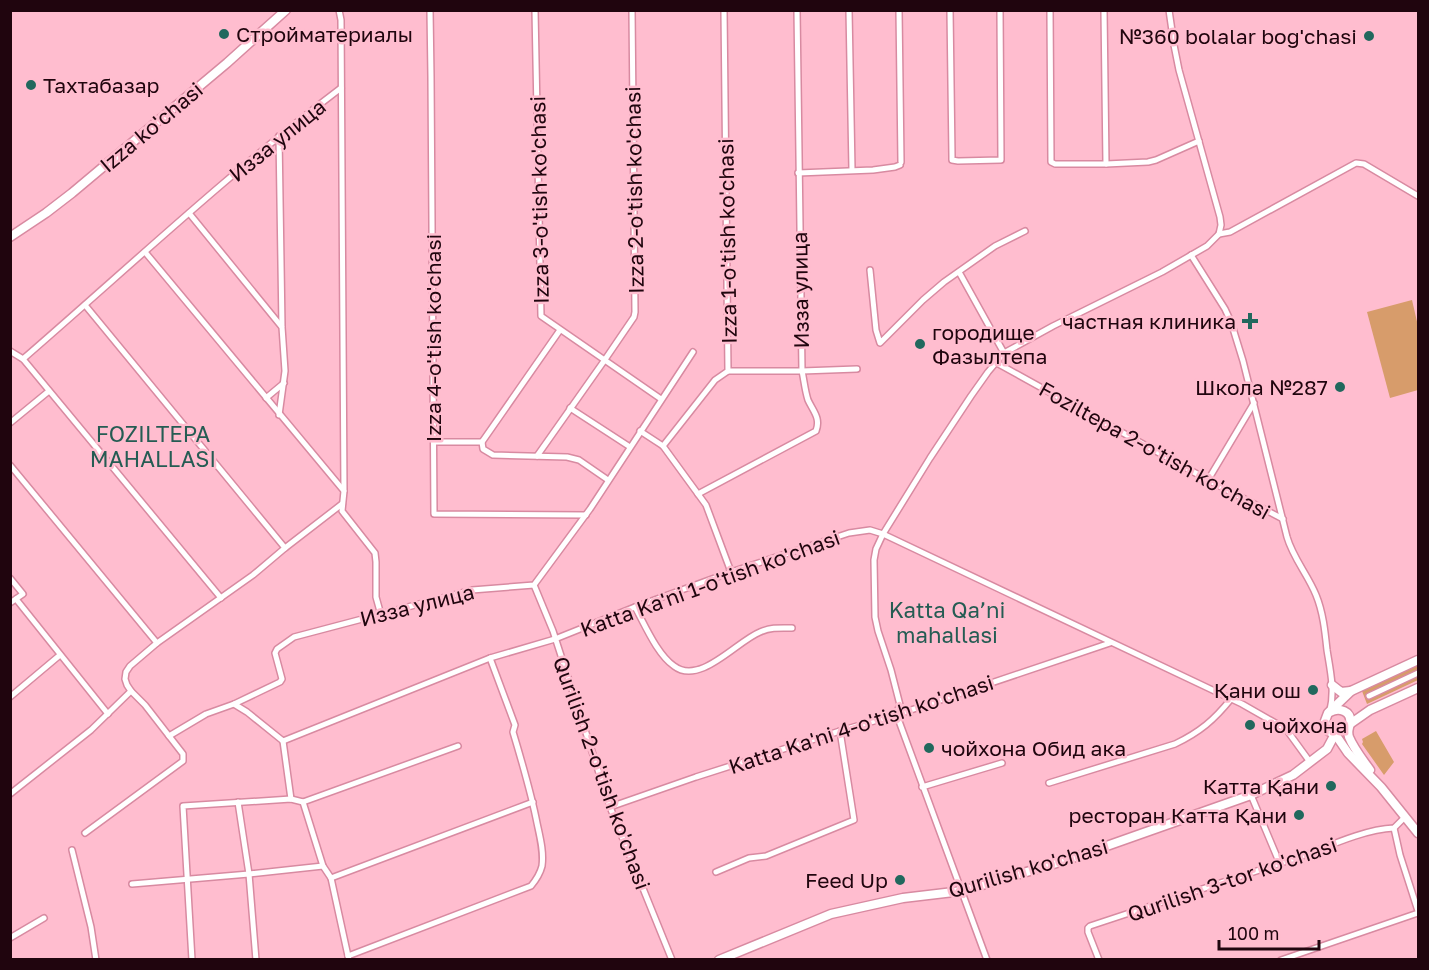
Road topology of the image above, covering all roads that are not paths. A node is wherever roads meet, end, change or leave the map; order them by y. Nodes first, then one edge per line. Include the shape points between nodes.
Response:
1 (286, 10) edge
2 (339, 10) edge
3 (430, 10) edge
4 (536, 10) edge
5 (632, 10) edge
6 (724, 10) edge
7 (797, 10) edge
8 (849, 10) edge
9 (899, 10) edge
10 (950, 10) edge
11 (1000, 10) edge
12 (1050, 10) edge
13 (1104, 10) edge
14 (1169, 10) edge
15 (341, 88) junction
16 (279, 136) junction
17 (1199, 141) junction
18 (1106, 164) junction
19 (852, 170) junction
20 (798, 173) junction
21 (1419, 196) edge
22 (189, 213) junction
23 (1025, 231) dead end
24 (1219, 234) junction
25 (10, 237) edge
26 (145, 252) junction
27 (1191, 255) junction
28 (870, 270) dead end
29 (959, 272) junction
30 (86, 305) junction
31 (282, 327) junction
32 (560, 330) junction
33 (10, 351) edge
34 (693, 352) dead end
35 (1004, 353) junction
36 (23, 359) junction
37 (604, 361) junction
38 (995, 362) junction
39 (857, 369) dead end
40 (728, 371) junction
41 (802, 371) junction
42 (284, 383) junction
43 (49, 391) junction
44 (266, 398) junction
45 (662, 399) junction
46 (1254, 403) junction
47 (570, 408) junction
48 (279, 415) junction
49 (10, 423) edge
50 (640, 431) junction
51 (434, 442) junction
52 (483, 442) junction
53 (663, 446) junction
54 (630, 447) junction
55 (537, 456) junction
56 (10, 465) edge
57 (608, 480) junction
58 (1208, 480) junction
59 (344, 491) junction
60 (698, 494) junction
61 (343, 503) junction
62 (586, 515) junction
63 (1282, 519) junction
64 (883, 534) junction
65 (285, 548) junction
66 (731, 572) junction
67 (10, 578) edge
68 (534, 585) junction
69 (221, 598) junction
70 (16, 599) junction
71 (10, 603) edge
72 (635, 607) junction
73 (381, 615) junction
74 (792, 628) dead end
75 (555, 639) junction
76 (157, 643) junction
77 (1111, 643) junction
78 (60, 655) junction
79 (490, 658) junction
80 (1419, 660) edge
81 (1419, 673) edge
82 (1332, 685) junction
83 (1419, 688) edge
84 (131, 691) junction
85 (1352, 691) junction
86 (1369, 696) dead end
87 (10, 697) edge
88 (1231, 699) junction
89 (1341, 701) junction
90 (234, 704) junction
91 (1330, 712) junction
92 (1346, 712) junction
93 (108, 714) junction
94 (896, 714) junction
95 (1349, 728) junction
96 (840, 731) junction
97 (1335, 734) junction
98 (169, 736) junction
99 (283, 741) junction
100 (458, 746) dead end
101 (1343, 747) junction
102 (1327, 749) junction
103 (1310, 762) junction
104 (1002, 763) dead end
105 (1049, 783) dead end
106 (922, 787) junction
107 (1381, 787) junction
108 (10, 794) edge
109 (1251, 795) junction
110 (291, 799) junction
111 (238, 802) junction
112 (303, 802) junction
113 (533, 802) junction
114 (610, 807) junction
115 (1405, 817) junction
116 (1394, 828) junction
117 (85, 832) dead end
118 (1419, 833) edge
119 (72, 850) dead end
120 (1280, 864) junction
121 (323, 866) junction
122 (716, 872) dead end
123 (249, 874) junction
124 (331, 878) junction
125 (187, 879) junction
126 (132, 884) dead end
127 (962, 891) junction
128 (1419, 912) edge
129 (44, 918) dead end
130 (10, 938) edge
131 (349, 958) edge
132 (96, 960) edge
133 (192, 960) edge
134 (256, 960) edge
135 (672, 960) edge
136 (719, 960) edge
137 (987, 960) edge
138 (1099, 960) edge
139 (1281, 960) edge

1 - 25 main road, Izza ko'chasi via 72,193
2 - 15 street, Изза улица
3 - 51 street, Izza 4-o'tish ko'chasi
4 - 32 street, Izza 3-o'tish ko'chasi via 541,316
5 - 37 street, Izza 2-o'tish ko'chasi via 635,312
6 - 40 street, Izza 1-o'tish ko'chasi
7 - 20 street, Изза улица
8 - 19 street
9 - 19 street via 901,164
10 - 11 street via 951,156 958,161 1001,160
12 - 18 street via 1051,162
13 - 18 street
14 - 17 street via 1179,70
15 - 16 street, Изза улица
15 - 59 street, Изза улица
16 - 22 street, Изза улица
16 - 31 street
17 - 18 street via 1152,161
17 - 24 street via 1220,217
19 - 20 street
20 - 41 street, Изза улица
21 - 24 street via 1356,164 1230,232
22 - 26 street, Изза улица
22 - 31 street
23 - 29 street via 995,246
24 - 27 street
26 - 30 street, Изза улица
26 - 44 street
27 - 35 street
27 - 46 street via 1228,314
28 - 29 street via 880,343 923,300
29 - 35 street
30 - 36 street, Изза улица
30 - 65 street
31 - 42 street
32 - 37 street, Izza 3-o'tish ko'chasi
32 - 52 street
33 - 36 street
34 - 45 street
35 - 38 street
36 - 43 street
37 - 45 street, Izza 3-o'tish ko'chasi
37 - 47 street, Izza 2-o'tish ko'chasi
38 - 58 street, Foziltepa 2-o'tish ko'chasi
38 - 64 street
39 - 41 street
40 - 41 street
40 - 53 street, Izza 1-o'tish ko'chasi via 715,380
41 - 60 street, Изза улица via 808,399 819,419 816,431
42 - 44 street
42 - 48 street
43 - 49 street
43 - 69 street
44 - 48 street
45 - 50 street
46 - 58 street
46 - 63 street
47 - 54 street
47 - 55 street, Izza 2-o'tish ko'chasi
48 - 59 street
50 - 53 street
50 - 54 street
51 - 52 street
51 - 62 street, Izza 4-o'tish ko'chasi via 434,514
52 - 55 street via 483,449 493,455
53 - 60 street
54 - 57 street
55 - 57 street via 579,460
56 - 76 street
57 - 62 street
58 - 63 street, Foziltepa 2-o'tish ko'chasi
59 - 61 street, Изза улица
60 - 66 street via 706,505
61 - 65 street
61 - 73 street via 342,511 375,553 376,597
62 - 68 street
63 - 82 street via 1291,548 1319,604
64 - 66 street, Katta Ka'ni 1-o'tish ko'chasi via 870,530 849,533
64 - 77 street, Katta Ka'ni 1-o'tish ko'chasi
64 - 94 street via 874,560 875,617 900,705
65 - 69 street
66 - 72 street, Katta Ka'ni 1-o'tish ko'chasi
67 - 70 street via 23,594
68 - 73 street, Изза улица via 472,590
68 - 75 street, Qurilish 2-o'tish ko'chasi
69 - 76 street
70 - 71 street
70 - 78 street
72 - 74 street via 668,660 683,670 711,665 762,631
72 - 75 street, Katta Ka'ni 1-o'tish ko'chasi
73 - 90 street, Изза улица via 294,637 277,649 280,682
75 - 79 street, Katta Ka'ni 1-o'tish ko'chasi
75 - 114 street, Qurilish 2-o'tish ko'chasi
76 - 84 street via 126,672
77 - 88 street, Katta Ka'ni 1-o'tish ko'chasi
77 - 94 street, Katta Ka'ni 4-o'tish ko'chasi
78 - 87 street
78 - 93 street
79 - 99 street, Katta Ka'ni 1-o'tish ko'chasi
79 - 113 street via 515,725 513,732
80 - 85 main road
81 - 86 street
82 - 85 main road via 1342,692
82 - 89 street
82 - 91 street
83 - 95 main road via 1370,710
84 - 93 street
84 - 98 street
85 - 89 main road
88 - 103 street, Katta Ka'ni 1-o'tish ko'chasi via 1286,729
88 - 105 street via 1210,723 1175,744
89 - 91 main road
89 - 92 street
90 - 98 street via 206,714
90 - 99 street
91 - 92 main road
91 - 97 main road via 1325,725
92 - 95 main road
93 - 108 street
94 - 96 street, Katta Ka'ni 4-o'tish ko'chasi
94 - 106 street
95 - 97 main road
95 - 107 main road via 1349,737
96 - 114 street, Katta Ka'ni 4-o'tish ko'chasi
96 - 122 street via 854,820
97 - 101 main road
97 - 102 main road, Qurilish ko'chasi
98 - 117 street via 183,754 183,761
99 - 110 street
100 - 112 street
101 - 102 main road
101 - 107 main road
102 - 103 main road, Qurilish ko'chasi
103 - 109 main road, Qurilish ko'chasi
104 - 106 street
106 - 127 street
107 - 115 main road
109 - 120 street
109 - 127 main road, Qurilish ko'chasi via 1067,860
110 - 111 street
110 - 112 street
111 - 123 street
111 - 125 street via 183,806
112 - 121 street
113 - 124 street
113 - 131 street via 542,867 531,886
114 - 135 street, Qurilish 2-o'tish ko'chasi
115 - 116 street
115 - 118 main road
116 - 120 street, Qurilish 3-tor ko'chasi via 1382,828
116 - 128 street
119 - 132 street
120 - 138 street, Qurilish 3-tor ko'chasi via 1090,926
121 - 123 street
121 - 124 street
123 - 125 street
123 - 134 street
124 - 131 street
125 - 126 street
125 - 133 street
127 - 136 main road, Qurilish ko'chasi via 903,898 840,912
127 - 137 street
128 - 139 street
129 - 130 street

